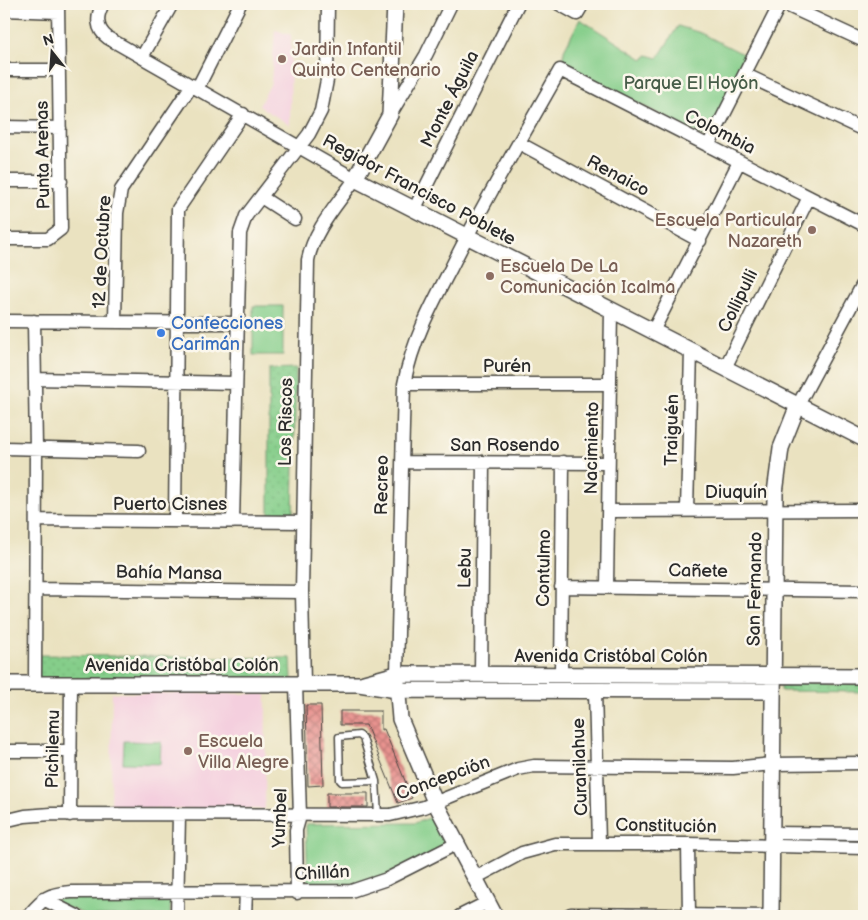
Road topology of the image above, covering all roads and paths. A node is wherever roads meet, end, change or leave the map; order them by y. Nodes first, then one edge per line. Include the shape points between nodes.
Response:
1 (103, 4) edge
2 (172, 4) edge
3 (240, 4) edge
4 (328, 4) edge
5 (395, 4) edge
6 (451, 4) edge
7 (518, 4) edge
8 (560, 4) edge
9 (782, 4) edge
10 (58, 8) edge
11 (580, 9) edge
12 (4, 10) edge
13 (864, 41) edge
14 (142, 57) junction
15 (4, 70) edge
16 (59, 70) junction
17 (560, 70) joint
18 (746, 76) junction
19 (195, 87) junction
20 (243, 114) junction
21 (390, 115) junction
22 (4, 127) edge
23 (60, 128) junction
24 (864, 130) edge
25 (519, 143) junction
26 (708, 146) junction
27 (298, 147) junction
28 (739, 162) junction
29 (355, 179) junction
30 (4, 181) edge
31 (61, 181) junction
32 (261, 197) junction
33 (808, 197) junction
34 (414, 210) junction
35 (295, 219) dead end
36 (864, 225) edge
37 (466, 236) junction
38 (4, 239) edge
39 (700, 241) junction
40 (864, 282) edge
41 (611, 310) junction
42 (4, 321) edge
43 (34, 321) junction
44 (115, 321) junction
45 (177, 321) junction
46 (237, 323) junction
47 (653, 331) junction
48 (691, 350) junction
49 (725, 368) junction
50 (35, 379) junction
51 (236, 382) junction
52 (177, 383) junction
53 (404, 384) junction
54 (610, 384) junction
55 (798, 405) junction
56 (864, 439) edge
57 (4, 448) edge
58 (36, 449) junction
59 (139, 451) dead end
60 (402, 462) junction
61 (484, 462) junction
62 (563, 462) junction
63 (608, 463) junction
64 (687, 510) junction
65 (775, 510) junction
66 (864, 510) edge
67 (608, 511) junction
68 (36, 520) junction
69 (175, 521) junction
70 (233, 522) junction
71 (303, 522) junction
72 (561, 587) junction
73 (606, 587) junction
74 (36, 589) junction
75 (774, 590) junction
76 (864, 590) edge
77 (302, 592) junction
78 (397, 674) junction
79 (481, 674) junction
80 (561, 675) junction
81 (772, 676) junction
82 (864, 676) edge
83 (4, 684) edge
84 (35, 684) junction
85 (71, 684) junction
86 (300, 684) junction
87 (359, 684) junction
88 (397, 690) junction
89 (595, 691) junction
90 (772, 691) junction
91 (70, 750) junction
92 (4, 751) edge
93 (864, 763) edge
94 (772, 764) junction
95 (596, 767) junction
96 (376, 781) junction
97 (435, 802) junction
98 (70, 814) junction
99 (179, 815) junction
100 (378, 815) junction
101 (300, 816) junction
102 (4, 821) edge
103 (864, 834) edge
104 (772, 839) junction
105 (599, 843) junction
106 (456, 844) junction
107 (688, 844) junction
108 (864, 848) edge
109 (475, 878) junction
110 (179, 891) junction
111 (246, 892) junction
112 (297, 893) junction
113 (43, 899) junction
114 (491, 909) edge
115 (688, 915) edge
116 (28, 916) edge
117 (77, 916) edge
118 (177, 916) edge
119 (245, 916) edge
120 (460, 916) edge
121 (567, 916) edge
122 (614, 916) edge
123 (771, 916) edge

1 - 14 street, Regidor Francisco Poblete via 99,12 100,28 108,38
2 - 14 street
3 - 19 street, 12 de Octubre
4 - 27 street via 324,101 316,124
5 - 21 street, Los Riscos
6 - 21 street via 426,55
7 - 34 street, Monte Águila
8 - 11 street
9 - 13 street
9 - 18 street
10 - 12 street
10 - 16 street, Punta Arenas
14 - 19 street, Regidor Francisco Poblete
15 - 16 street
16 - 23 street, Punta Arenas
17 - 25 street, Recreo
17 - 26 street, Colombia
18 - 24 street
18 - 26 street
19 - 20 street, Regidor Francisco Poblete
19 - 44 street, 12 de Octubre via 121,190 117,213
20 - 27 street, Regidor Francisco Poblete
20 - 45 street via 178,209
21 - 29 street, Los Riscos
22 - 23 street
23 - 31 street, Punta Arenas
25 - 37 street, Recreo
25 - 39 street, Renaico
26 - 28 street, Colombia
27 - 29 street, Regidor Francisco Poblete
27 - 32 street
28 - 33 street, Colombia
28 - 39 street
29 - 34 street, Regidor Francisco Poblete
29 - 71 street, Los Riscos via 318,232 308,260
30 - 31 street
31 - 38 street, Punta Arenas via 61,229 48,239
32 - 35 street
32 - 46 street via 246,216 240,233
33 - 36 street, Colombia
33 - 49 street, Collipulli
34 - 37 street, Regidor Francisco Poblete
37 - 41 street, Regidor Francisco Poblete
37 - 53 street, Recreo via 418,333
39 - 47 street
40 - 55 street, San Fernando
41 - 47 street, Regidor Francisco Poblete
41 - 54 street, Nacimiento
42 - 43 street
43 - 44 street
43 - 50 street
44 - 45 street
45 - 46 street
45 - 52 street
46 - 51 street
47 - 48 street, Regidor Francisco Poblete
48 - 49 street, Regidor Francisco Poblete
48 - 64 street, Traiguén
49 - 55 street, Regidor Francisco Poblete
50 - 52 street
50 - 58 street
51 - 52 street
51 - 70 street
52 - 69 street
53 - 54 street, Purén
53 - 60 street, Recreo
54 - 63 street, Nacimiento
55 - 56 street, Regidor Francisco Poblete
55 - 65 street, San Fernando via 785,434 778,462
57 - 58 street
58 - 59 street
58 - 68 street
60 - 61 street, San Rosendo
60 - 78 street, Recreo
61 - 62 street, San Rosendo
61 - 79 street, Lebu
62 - 63 street, San Rosendo
62 - 72 street, Contulmo
63 - 67 street, Nacimiento
64 - 65 street, Diuquín
64 - 67 street, Diuquín
65 - 66 street, Diuquín
65 - 75 street, San Fernando
67 - 73 street, Nacimiento
68 - 69 street, Puerto Cisnes
68 - 74 street
69 - 70 street, Puerto Cisnes
70 - 71 street, Puerto Cisnes
71 - 77 street, Los Riscos
72 - 73 street, Cañete
72 - 80 street, Contulmo
73 - 75 street, Cañete
74 - 77 street, Bahía Mansa
74 - 84 street
75 - 76 street, Cañete
75 - 81 street, San Fernando
77 - 86 street, Los Riscos
78 - 79 street, Avenida Cristóbal Colón
78 - 87 street, Avenida Cristóbal Colón
78 - 88 street, Recreo
79 - 80 street, Avenida Cristóbal Colón
80 - 81 street, Avenida Cristóbal Colón
81 - 82 street, Avenida Cristóbal Colón
81 - 90 street, San Fernando
83 - 84 street, Avenida Cristóbal Colón
84 - 85 street, Avenida Cristóbal Colón
85 - 86 street, Avenida Cristóbal Colón
85 - 91 street, Pichilemu
86 - 87 street, Avenida Cristóbal Colón
86 - 101 street, Yumbel
87 - 88 street, Avenida Cristóbal Colón
88 - 89 street, Avenida Cristóbal Colón
88 - 97 street, Recreo via 400,720
89 - 90 street, Avenida Cristóbal Colón
89 - 95 street, Curanilahue
90 - 94 street, San Fernando
91 - 92 street
91 - 98 street, Pichilemu
93 - 94 street, Concepción
94 - 95 street, Concepción via 732,768
94 - 104 street, San Fernando
95 - 97 street, Concepción via 534,766 518,769
95 - 105 street, Curanilahue
96 - 96 lane via 363,738 359,735 339,737 340,780
96 - 100 lane
97 - 100 street, Concepción via 412,811
97 - 106 street, Recreo
98 - 99 street, Concepción
98 - 102 street, Concepción via 25,816
99 - 101 street, Concepción
99 - 110 street
100 - 101 street, Concepción
101 - 112 street, Yumbel via 296,830
103 - 104 street, Constitución
104 - 107 street, Constitución
104 - 108 street, Constitución
104 - 123 street, San Fernando
105 - 107 street, Constitución
105 - 109 street, Constitución via 555,844 532,849
106 - 109 street, Recreo
106 - 112 street, Chillán via 369,887 352,891
107 - 115 street
109 - 114 street, Recreo
110 - 111 street, Chillán
110 - 113 street, Chillán via 72,892 53,894
110 - 118 street
111 - 112 street, Chillán
111 - 119 street
113 - 116 street
113 - 117 street
114 - 120 street
115 - 122 street
115 - 123 street
121 - 122 street

